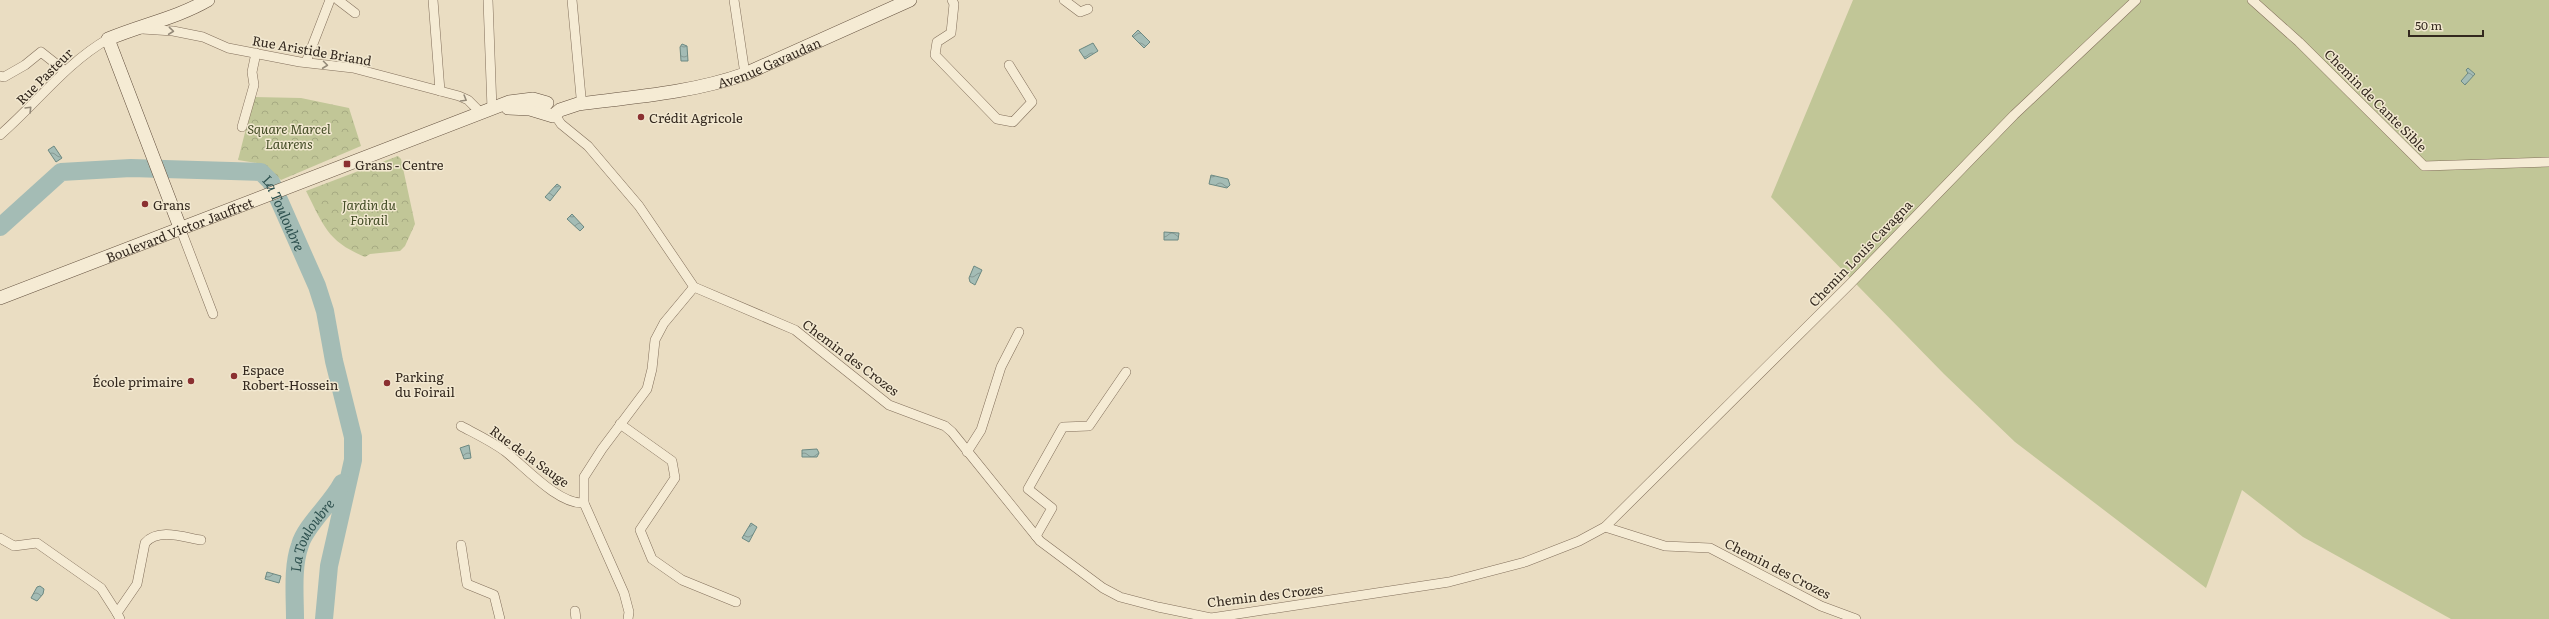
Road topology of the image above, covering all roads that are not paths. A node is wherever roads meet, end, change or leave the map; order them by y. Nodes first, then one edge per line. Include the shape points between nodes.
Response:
1 (208, 0) edge
2 (330, 0) edge
3 (338, 0) edge
4 (433, 0) edge
5 (488, 0) edge
6 (572, 0) edge
7 (734, 0) edge
8 (910, 0) edge
9 (952, 0) edge
10 (1064, 0) edge
11 (2136, 0) edge
12 (2252, 0) edge
13 (1088, 9) dead end
14 (355, 13) dead end
15 (132, 28) junction
16 (108, 39) junction
17 (256, 53) junction
18 (306, 62) junction
19 (1009, 66) dead end
20 (65, 71) junction
21 (744, 74) junction
22 (0, 76) edge
23 (440, 91) junction
24 (581, 97) junction
25 (620, 99) junction
26 (553, 108) junction
27 (487, 111) junction
28 (242, 128) dead end
29 (0, 135) edge
30 (2549, 162) edge
31 (181, 230) junction
32 (694, 287) junction
33 (0, 298) edge
34 (213, 314) dead end
35 (1019, 332) dead end
36 (1126, 372) dead end
37 (620, 424) junction
38 (461, 426) dead end
39 (967, 452) junction
40 (584, 504) junction
41 (1605, 527) junction
42 (1036, 536) junction
43 (0, 538) edge
44 (201, 540) dead end
45 (461, 545) dead end
46 (736, 602) dead end
47 (119, 616) edge
48 (630, 618) edge
49 (1211, 618) edge
50 (500, 619) edge
51 (1856, 619) edge

1 - 15 street via 191,10
2 - 18 street
3 - 14 street
4 - 23 street
5 - 27 street
6 - 24 street
7 - 21 street
8 - 21 street, Avenue Gavaudan
9 - 19 street via 954,4 951,33 937,42 935,55 997,118 1013,122 1032,102
10 - 13 street via 1080,12
11 - 41 street, Chemin Louis Cavagna via 2014,115 1849,285
12 - 30 street, Chemin de Cante Sible via 2299,42 2424,166
15 - 16 street
15 -> 17 street, Rue Aristide Briand via 173,31 203,37 228,48
16 - 20 street, Rue Pasteur via 90,49
16 - 31 street
17 - 18 street, Rue Aristide Briand
17 - 28 street via 252,72 254,85
18 -> 23 street, Rue Aristide Briand via 353,68
20 - 22 street via 41,52 25,65 4,77
29 -> 20 street, Rue Pasteur
21 - 25 street, Avenue Gavaudan via 695,88
23 -> 27 street, Rue Aristide Briand via 468,100
24 - 25 street, Avenue Gavaudan
24 - 26 street, Avenue Gavaudan
25 - 26 street, Avenue Gavaudan
26 - 27 street, Boulevard Victor Jauffret
26 - 32 street via 561,124 588,146 639,206
27 - 31 street, Boulevard Victor Jauffret
31 - 33 street, Boulevard Victor Jauffret
31 - 34 street
32 - 37 street via 664,323 655,340 652,369 646,389
32 - 39 street, Chemin des Crozes via 795,330 889,405 945,426
35 - 39 street via 1001,367 981,430
36 - 42 street via 1089,426 1063,427 1028,489 1052,508
37 - 40 street via 584,477
37 - 46 street via 672,462 675,478 640,530 652,559 682,580
38 - 40 street, Rue de la Sauge via 507,452 520,466 560,495 577,504
39 - 42 street, Chemin des Crozes
40 - 48 street via 624,593
41 - 49 street, Chemin des Crozes via 1579,542 1524,562 1449,582
41 - 51 street, Chemin des Crozes via 1665,546 1710,548 1821,606
42 - 49 street, Chemin des Crozes via 1103,588 1120,597
43 - 47 street via 14,546 37,543 101,588
44 - 47 street via 157,534 149,539 145,543 137,584
45 - 50 street via 467,584 494,595

